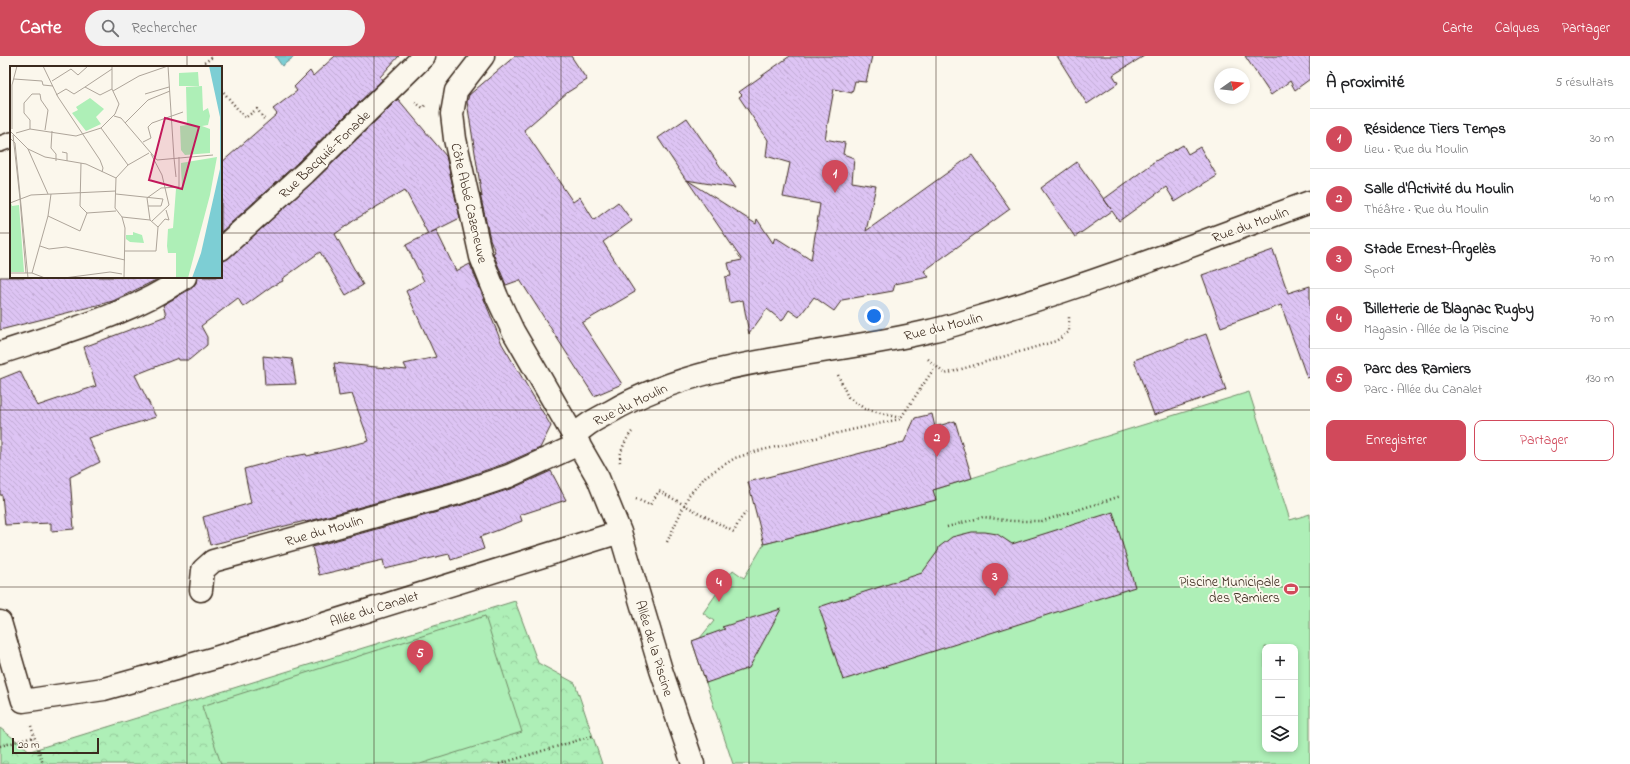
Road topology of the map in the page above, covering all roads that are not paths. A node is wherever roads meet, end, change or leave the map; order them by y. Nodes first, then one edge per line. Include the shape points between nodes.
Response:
1 (424, 56) edge
2 (484, 56) edge
3 (10, 140) edge
4 (0, 144) edge
5 (1310, 202) edge
6 (222, 248) edge
7 (184, 278) edge
8 (0, 353) edge
9 (577, 440) junction
10 (620, 532) junction
11 (201, 590) dead end
12 (0, 622) edge
13 (693, 764) edge

1 - 6 street, Rue Bacquié-Fonade via 305,174
2 - 9 street, Côte Abbé Cazeneuve via 456,91 452,114 481,258 513,331
3 - 4 lane
5 - 9 street, Rue du Moulin via 1063,292 930,332 745,365 672,383 625,403 581,428
7 - 8 street via 124,311
9 - 10 street via 598,478
9 - 11 street, Rue du Moulin via 509,476 455,494 212,561 203,570
10 - 12 street, Allée du Canalet via 208,660 104,689 23,701
10 - 13 street, Allée de la Piscine via 661,670

